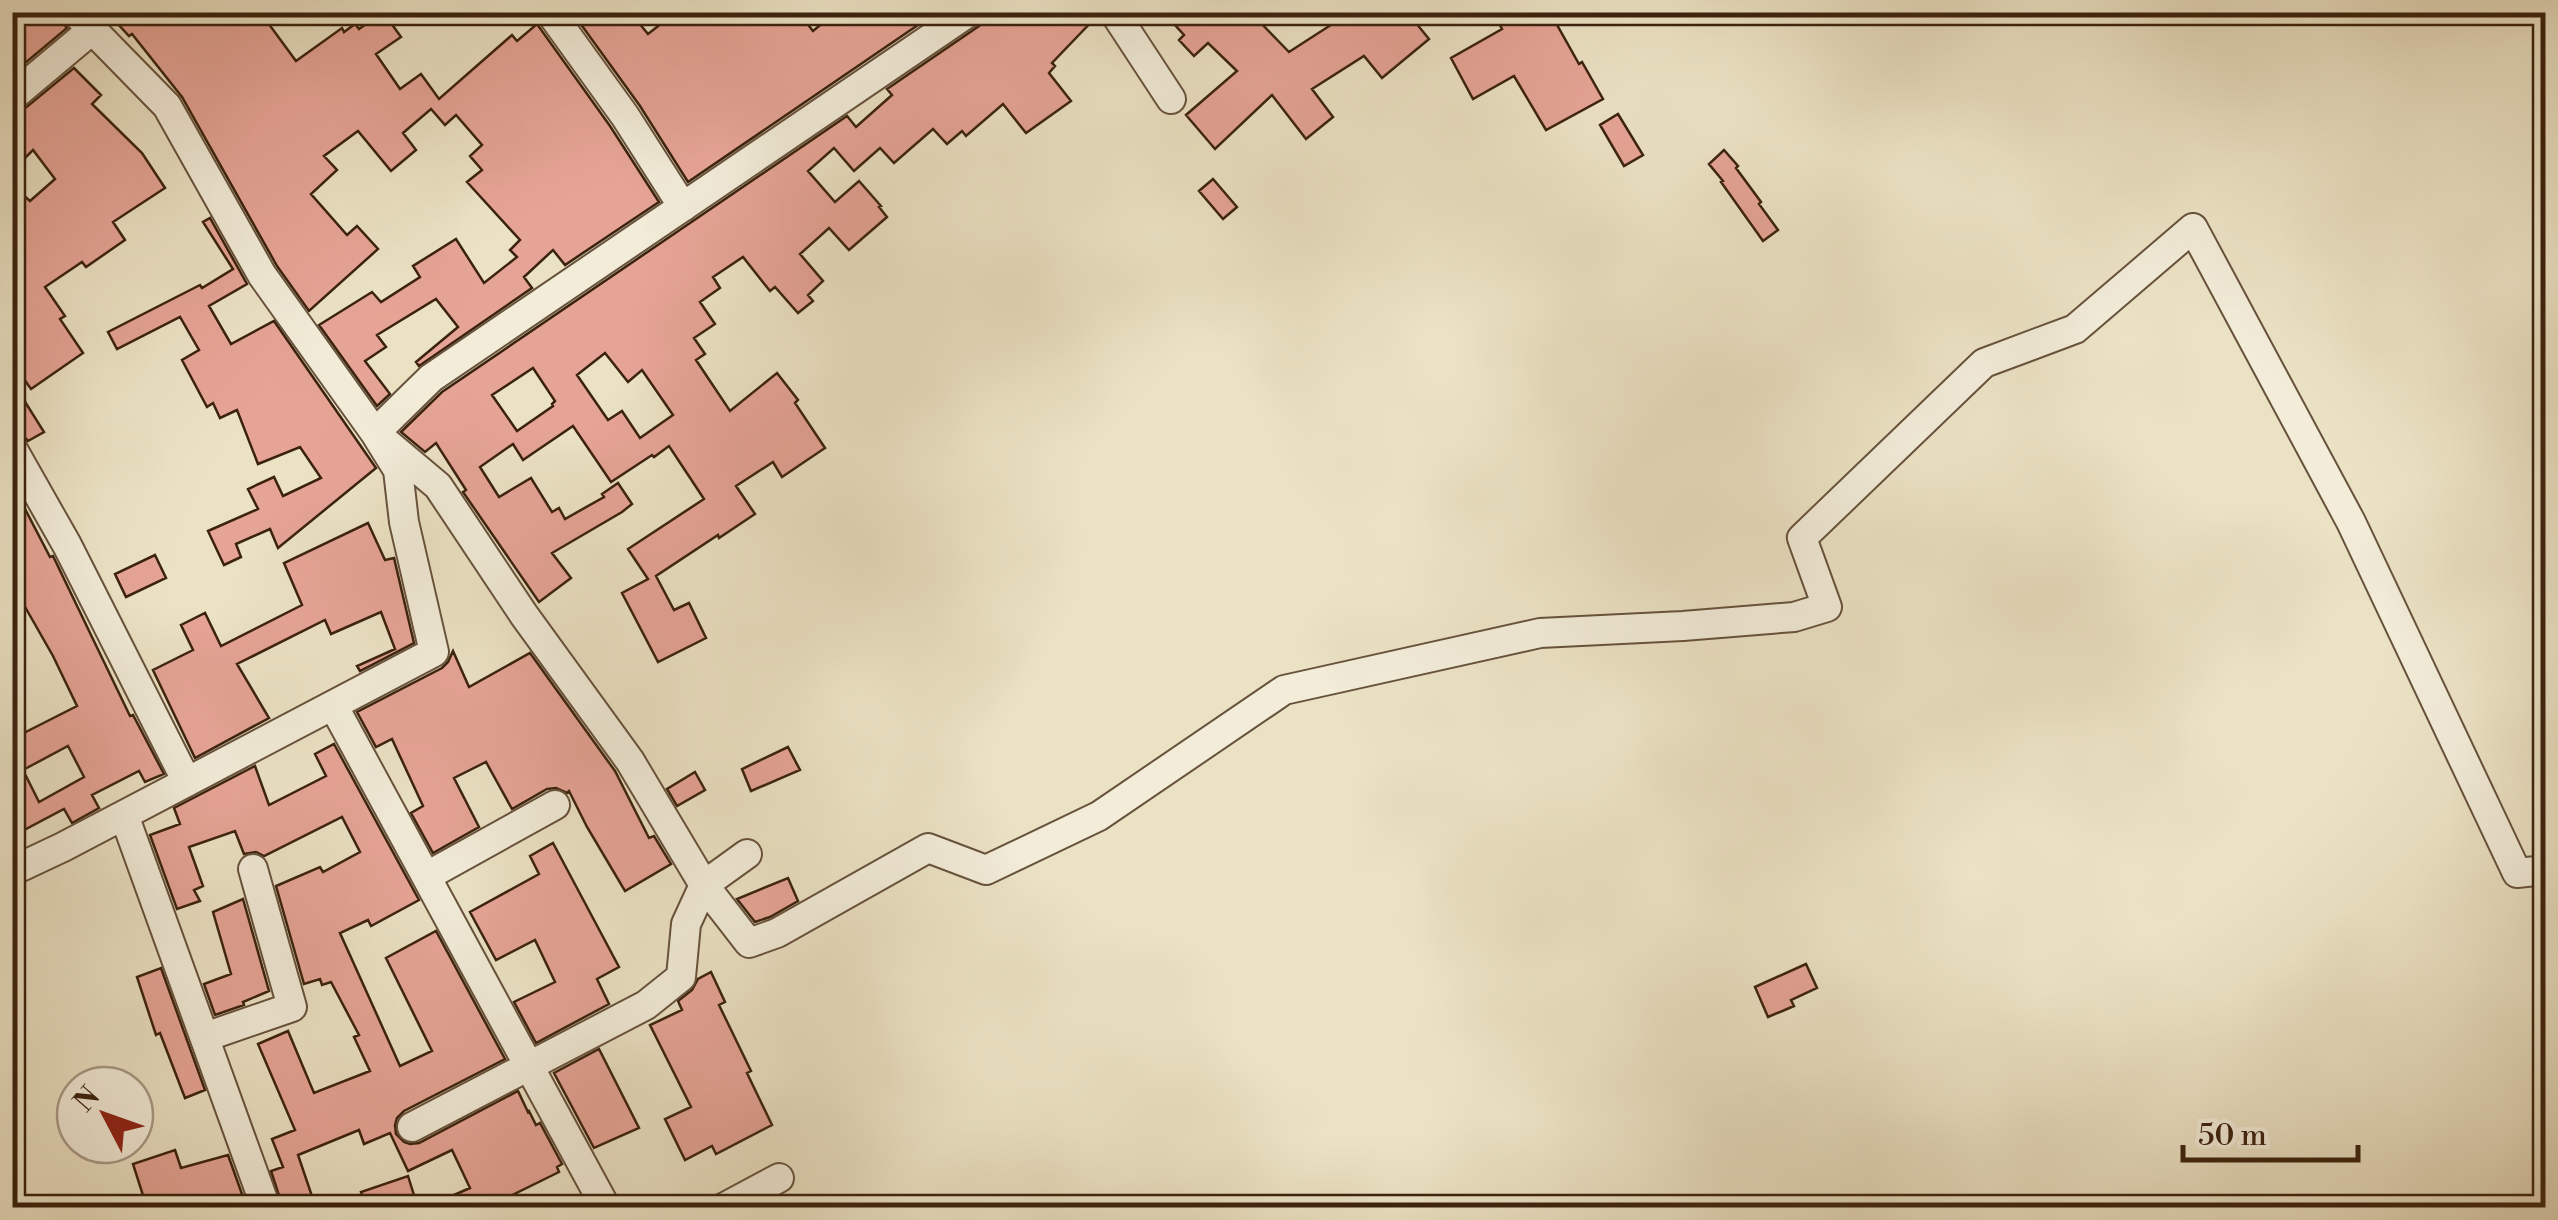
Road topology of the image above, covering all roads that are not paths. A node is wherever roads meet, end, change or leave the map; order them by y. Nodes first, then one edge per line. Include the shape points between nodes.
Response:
1 (550, 12) edge
2 (969, 12) edge
3 (1114, 12) edge
4 (84, 21) edge
5 (12, 97) edge
6 (1171, 99) dead end
7 (683, 207) junction
8 (375, 432) junction
9 (12, 448) edge
10 (333, 705) junction
11 (187, 782) junction
12 (555, 805) dead end
13 (124, 815) junction
14 (747, 854) dead end
15 (253, 869) dead end
16 (2546, 870) edge
17 (12, 871) edge
18 (426, 876) junction
19 (704, 885) junction
20 (205, 1037) junction
21 (530, 1067) junction
22 (412, 1128) dead end
23 (779, 1178) dead end
24 (266, 1208) edge
25 (606, 1208) edge
26 (723, 1208) edge

1 - 7 street
2 - 7 street
3 - 6 street
4 - 5 street
4 - 8 street via 167,106 262,275
7 - 8 street via 431,378
8 - 10 street via 398,470 434,652
8 - 19 street via 438,486 630,760
9 - 11 street
10 - 11 street
10 - 18 street
11 - 13 street
12 - 18 street
13 - 17 street
13 - 20 street
14 - 19 street
15 - 20 street via 292,1007
16 - 19 street via 2517,873 2352,522 2193,228 2075,329 1984,364 1802,538 1827,607 1794,617 1540,633 1284,690 1099,816 986,870 928,848 778,933 749,942
18 - 21 street
19 - 21 street via 686,924 680,977 646,1006
20 - 24 street
21 - 22 street
21 - 25 street
23 - 26 street

